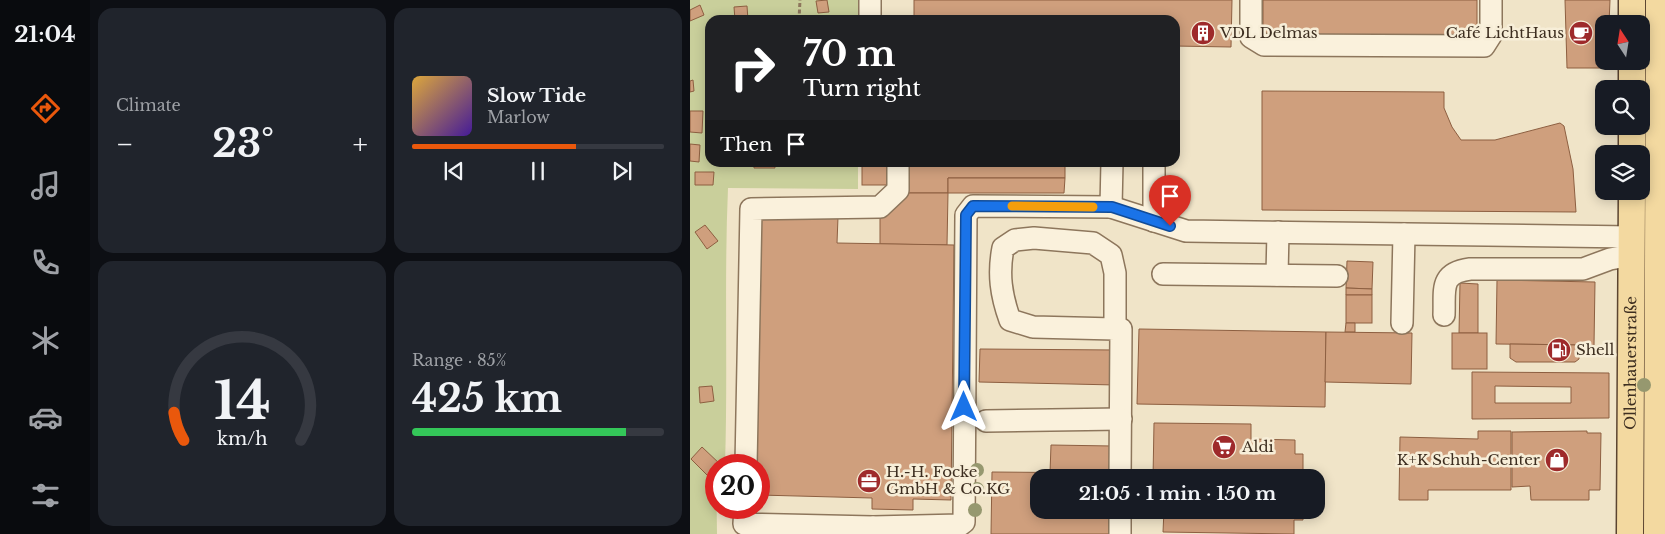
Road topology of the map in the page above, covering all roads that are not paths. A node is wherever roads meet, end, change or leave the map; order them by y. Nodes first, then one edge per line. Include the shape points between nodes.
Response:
1 (870, 0) edge
2 (1251, 0) edge
3 (1491, 0) edge
4 (1632, 0) edge
5 (1659, 0) edge
6 (870, 15) edge
7 (1632, 15) edge
8 (1662, 33) edge
9 (1632, 76) edge
10 (1658, 78) junction
11 (898, 167) edge
12 (1112, 167) edge
13 (1154, 167) edge
14 (1632, 200) edge
15 (1112, 207) junction
16 (1154, 220) junction
17 (1278, 232) junction
18 (1404, 234) junction
19 (1661, 235) edge
20 (1632, 246) junction
21 (1164, 274) dead end
22 (1277, 276) junction
23 (1337, 276) dead end
24 (1444, 315) dead end
25 (1402, 323) dead end
26 (1115, 329) junction
27 (1121, 419) junction
28 (986, 421) dead end
29 (1631, 427) junction
30 (1657, 428) junction
31 (746, 454) edge
32 (1120, 469) edge
33 (744, 519) edge
34 (1120, 519) edge
35 (907, 530) edge
36 (949, 530) edge
37 (873, 531) edge
38 (1120, 534) edge
39 (1630, 534) edge
40 (1656, 534) edge

1 - 6 lane
2 - 3 lane via 1251,37 1264,45 1484,46 1491,35
4 - 7 main road
5 - 8 main road, Ollenhauerstraße
8 - 10 main road, Ollenhauerstraße
9 - 10 main road
10 - 19 main road, Ollenhauerstraße
11 - 31 lane via 898,190 880,207 751,208
12 - 15 lane
13 - 16 lane
14 - 20 main road, Ollenhauerstraße
15 - 16 lane
15 - 36 lane via 973,206 968,210 964,522
16 - 17 lane via 1186,231
17 - 18 lane
17 - 22 lane
18 - 20 lane
18 - 25 lane
19 - 20 main road
19 - 30 main road, Ollenhauerstraße
20 - 24 lane via 1610,260 1583,269 1456,271 1449,275 1446,283
20 - 29 main road, Ollenhauerstraße
21 - 22 lane
22 - 23 lane
26 - 26 lane via 1033,327 1010,320 999,269 1003,248 1015,240 1034,238 1094,243 1111,256 1115,273
26 - 27 lane via 1122,329
27 - 28 lane
27 - 32 lane
29 - 30 main road
29 - 39 main road, Ollenhauerstraße
30 - 40 main road, Ollenhauerstraße
33 - 37 lane via 744,524
34 - 38 lane
35 - 36 lane
35 - 37 lane

